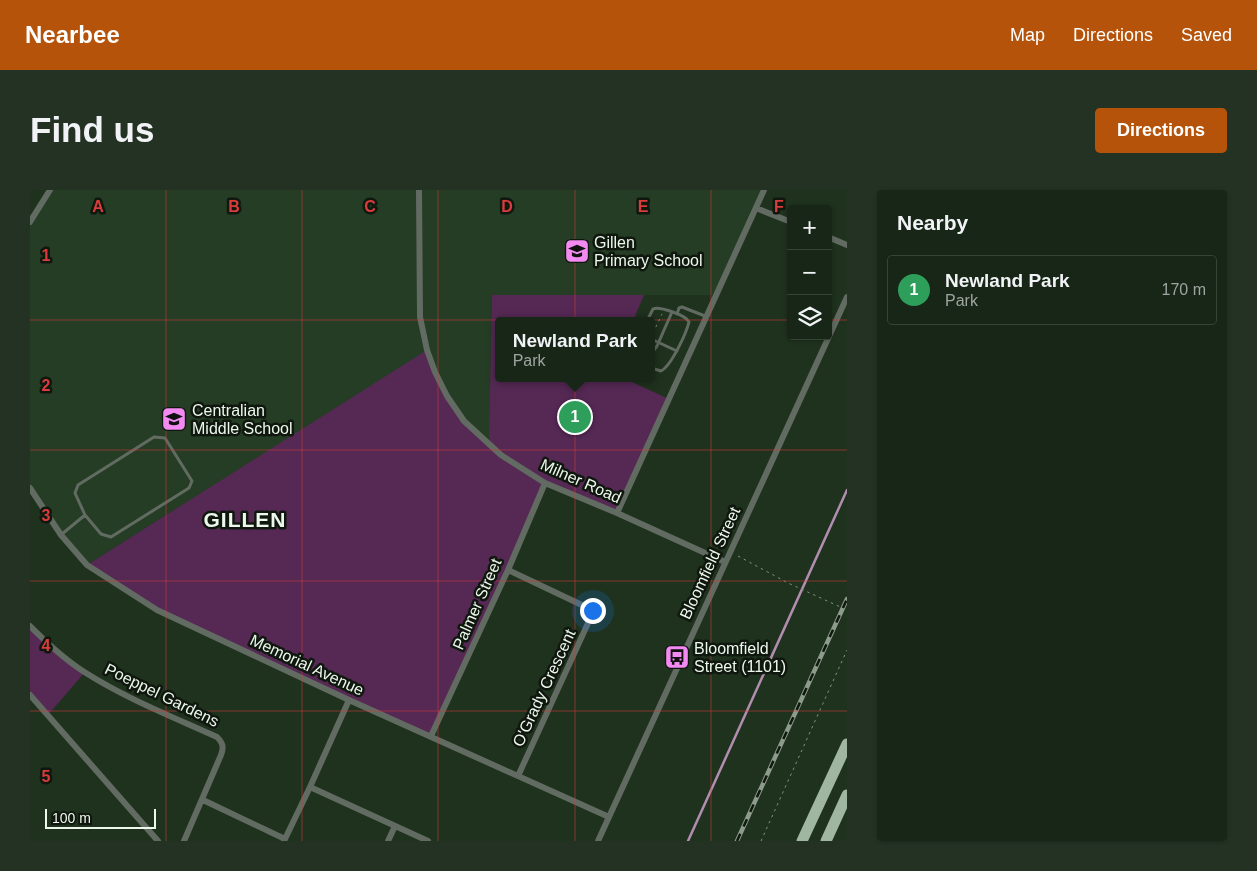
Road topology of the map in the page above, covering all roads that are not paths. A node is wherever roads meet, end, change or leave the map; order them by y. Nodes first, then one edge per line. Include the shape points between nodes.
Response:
1 (50, 190) edge
2 (419, 190) edge
3 (764, 190) edge
4 (756, 208) junction
5 (787, 220) edge
6 (30, 222) edge
7 (832, 239) edge
8 (847, 245) edge
9 (847, 297) edge
10 (672, 312) junction
11 (677, 314) junction
12 (649, 317) edge
13 (706, 317) junction
14 (655, 340) edge
15 (659, 343) junction
16 (655, 348) edge
17 (677, 351) junction
18 (655, 370) edge
19 (545, 483) junction
20 (30, 488) edge
21 (617, 513) junction
22 (85, 516) junction
23 (61, 534) junction
24 (725, 562) junction
25 (508, 570) junction
26 (30, 626) edge
27 (30, 695) edge
28 (349, 700) junction
29 (431, 736) junction
30 (847, 744) edge
31 (518, 776) junction
32 (310, 788) junction
33 (203, 800) junction
34 (846, 801) edge
35 (610, 817) junction
36 (813, 819) junction
37 (395, 826) junction
38 (832, 828) junction
39 (285, 840) edge
40 (828, 840) edge
41 (158, 841) edge
42 (184, 841) edge
43 (388, 841) edge
44 (428, 841) edge
45 (598, 841) edge
46 (802, 841) edge

1 - 6 street
2 - 19 street, Milner Road via 420,318 435,372 447,396 479,437
3 - 4 street
4 - 5 street
4 - 13 street
7 - 8 street
9 - 24 street, Bloomfield Street
10 - 11 lane
10 - 12 lane via 658,308
10 - 15 lane
11 - 13 lane via 682,307
11 - 17 lane via 690,322
13 - 21 street
14 - 15 lane
15 - 16 lane
15 - 17 lane
17 - 18 lane via 664,370
19 - 21 street, Milner Road
19 - 25 street, Palmer Street
20 - 23 street, Memorial Avenue
21 - 24 street, Milner Road
22 - 22 lane via 76,493 78,485 154,437 165,438 192,481 189,488 111,536 101,534
22 - 23 lane
23 - 28 street, Memorial Avenue via 87,565 157,610
24 - 35 street, Bloomfield Street
25 - 29 street, Palmer Street
25 - 31 street, O'Grady Crescent via 584,606 590,614
26 - 33 street, Poeppel Gardens via 68,660 109,686 217,737 223,749
27 - 41 street
28 - 29 street, Memorial Avenue
28 - 32 street
29 - 31 street, Memorial Avenue
30 - 36 highway
31 - 35 street, Memorial Avenue
32 - 37 street
32 - 39 street
33 - 39 street
33 - 42 street, Poeppel Gardens
34 - 38 highway
35 - 45 street, Bloomfield Street
36 - 38 highway
36 - 46 highway
37 - 43 street
37 - 44 street
38 - 40 highway

